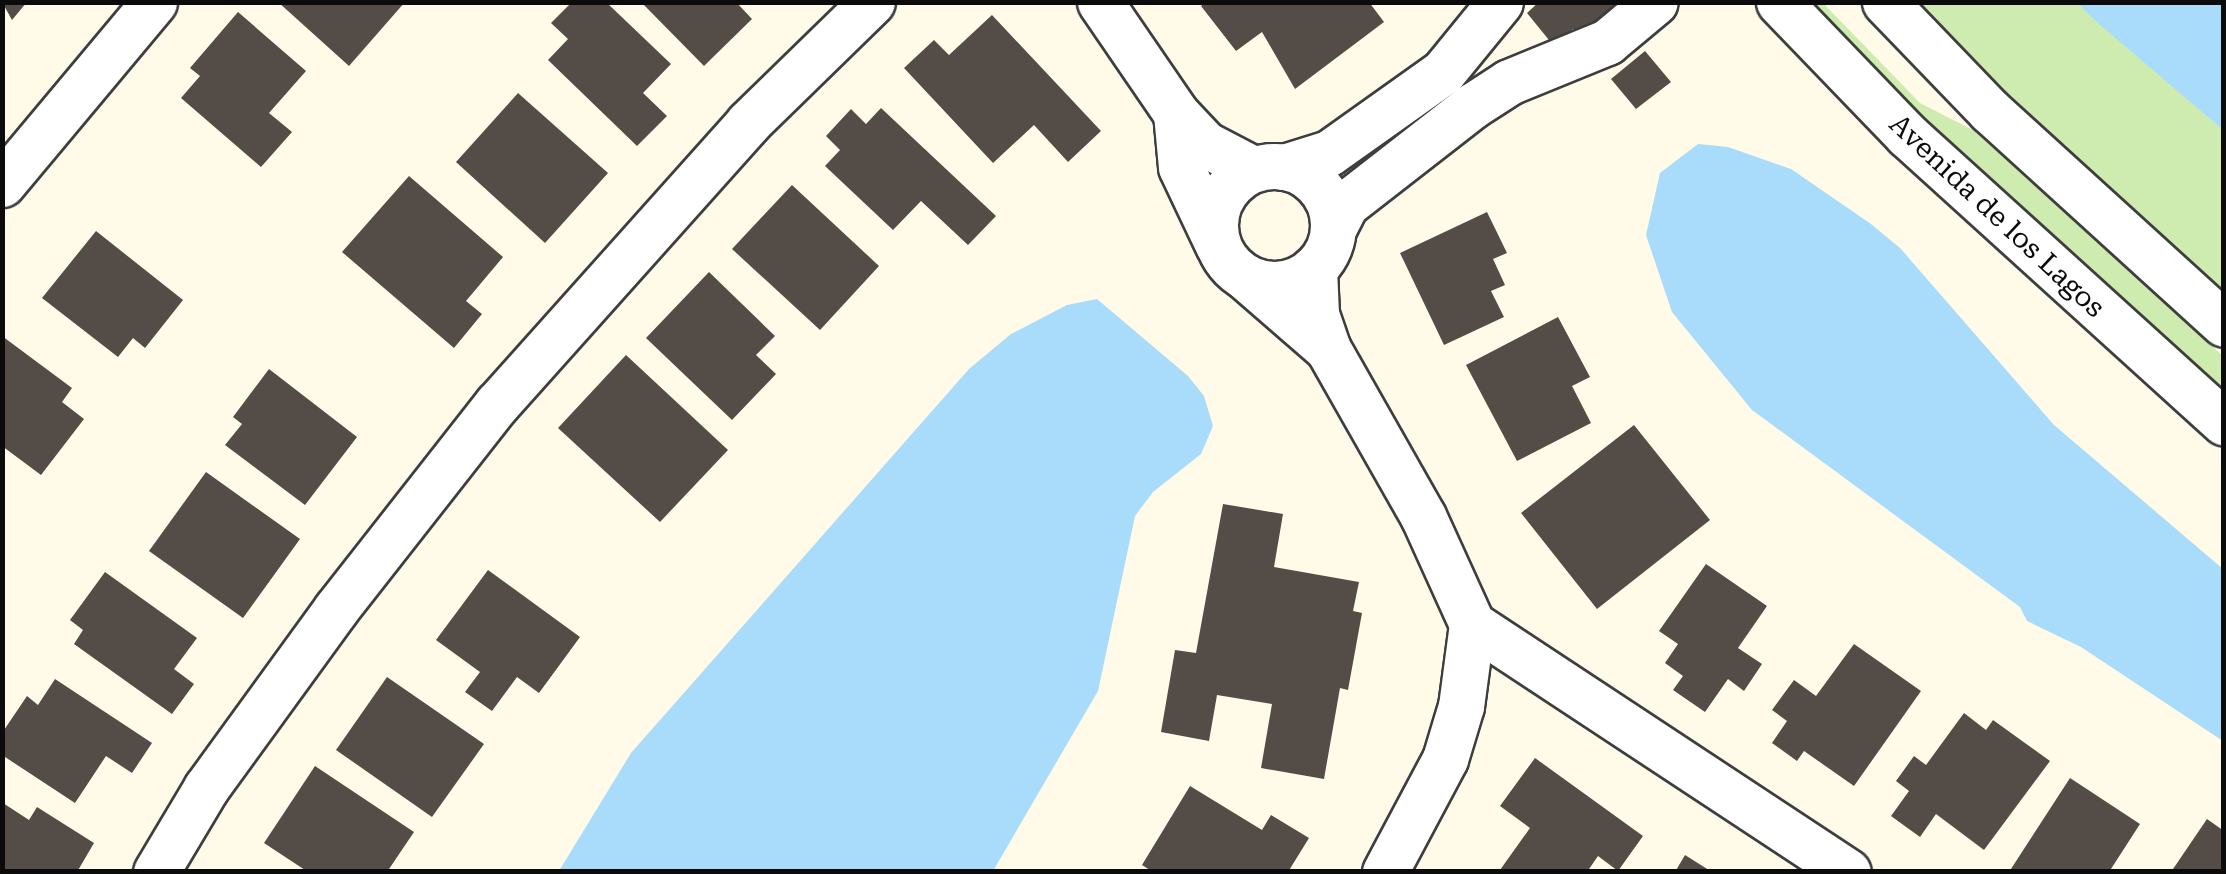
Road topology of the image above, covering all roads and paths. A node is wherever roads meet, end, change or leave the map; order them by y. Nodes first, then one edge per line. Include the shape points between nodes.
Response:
1 (154, 2) edge
2 (872, 2) edge
3 (1100, 2) edge
4 (1500, 2) edge
5 (1655, 2) edge
6 (1779, 2) edge
7 (1885, 2) edge
8 (1176, 114) junction
9 (1269, 168) junction
10 (2, 184) edge
11 (1324, 249) junction
12 (1232, 262) junction
13 (2224, 324) edge
14 (1328, 349) junction
15 (2224, 422) edge
16 (1472, 624) junction
17 (156, 872) edge
18 (1385, 872) edge
19 (1848, 872) edge

1 - 10 street
2 - 17 street via 748,123 497,404 325,624 206,788
3 - 8 street
4 - 9 street via 1443,72 1328,153
5 - 11 street via 1607,42 1509,82 1472,106 1346,204
6 - 15 street, Avenida de los Lagos via 1907,135
7 - 13 street via 1990,111
8 - 9 street via 1205,144
8 - 12 street via 1181,167
9 - 11 street via 1300,172 1326,196
9 - 12 street via 1224,193 1215,230
11 - 12 street via 1281,283
11 - 14 street via 1316,314
12 - 14 street
14 - 16 street via 1423,516
16 - 18 street via 1461,706 1445,760
16 - 19 street

